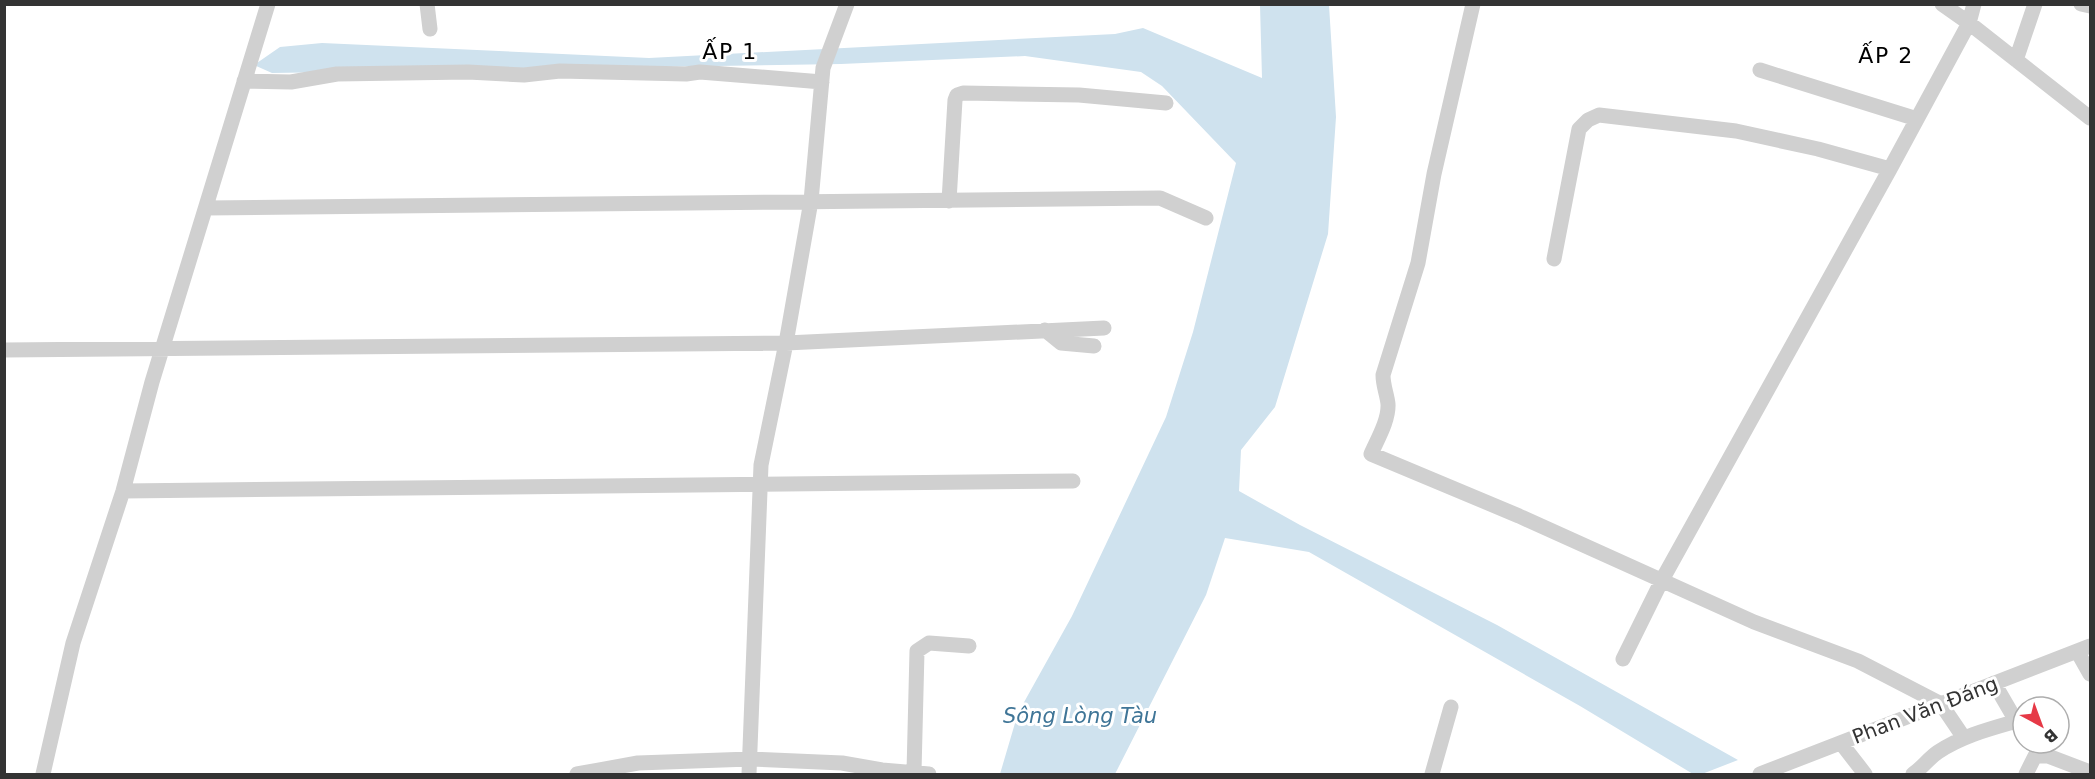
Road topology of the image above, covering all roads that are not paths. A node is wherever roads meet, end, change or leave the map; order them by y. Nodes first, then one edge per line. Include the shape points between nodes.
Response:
1 (268, 4) edge
2 (427, 4) edge
3 (847, 4) edge
4 (1473, 4) edge
5 (1942, 4) edge
6 (1974, 4) edge
7 (2035, 4) edge
8 (2081, 4) edge
9 (2091, 6) edge
10 (1969, 23) junction
11 (430, 29) dead end
12 (2016, 60) junction
13 (1760, 70) dead end
14 (823, 75) junction
15 (244, 81) junction
16 (1166, 103) dead end
17 (2091, 118) edge
18 (1917, 119) junction
19 (1890, 169) junction
20 (811, 201) junction
21 (949, 201) junction
22 (206, 208) junction
23 (1206, 219) dead end
24 (1554, 259) dead end
25 (1104, 328) dead end
26 (1045, 330) junction
27 (786, 343) junction
28 (1094, 346) dead end
29 (4, 350) edge
30 (162, 350) junction
31 (1073, 481) dead end
32 (760, 484) junction
33 (123, 491) junction
34 (1662, 580) junction
35 (969, 646) dead end
36 (2085, 658) edge
37 (1623, 659) dead end
38 (1997, 688) junction
39 (1452, 707) dead end
40 (1943, 707) junction
41 (2011, 712) edge
42 (2011, 724) edge
43 (1963, 736) junction
44 (1845, 748) junction
45 (2030, 755) edge
46 (2045, 755) edge
47 (749, 768) edge
48 (2091, 772) edge
49 (922, 773) edge
50 (43, 774) edge
51 (577, 774) edge
52 (1432, 774) edge
53 (1760, 774) edge
54 (1864, 774) edge
55 (1913, 774) edge
56 (2026, 774) edge

1 - 15 street
2 - 11 street
3 - 14 street
4 - 34 street via 1418,263 1383,375 1386,416 1371,454
5 - 10 street
6 - 10 street
7 - 12 street
8 - 9 street
10 - 12 street
10 - 18 street
12 - 17 street
13 - 18 street
14 - 15 street via 560,71 524,75 338,74 291,82
14 - 20 street
15 - 22 street
16 - 21 street via 1079,95 957,95
18 - 19 street
19 - 24 street via 1736,131 1599,116 1579,129
19 - 34 street
20 - 21 street
20 - 22 street
20 - 27 street
21 - 23 street via 1160,198
22 - 30 street
25 - 26 street
26 - 27 street
26 - 28 street via 1061,343
27 - 30 street
27 - 32 street
29 - 30 street
30 - 33 street
31 - 32 street
32 - 33 street
32 - 47 street
33 - 50 street via 73,643
34 - 37 street
34 - 40 street via 1754,622 1858,661
35 - 49 street via 929,644 917,651
36 - 38 street, Phan Văn Đáng
38 - 40 street, Phan Văn Đáng
38 - 41 street
39 - 52 street
40 - 43 street
40 - 44 street, Phan Văn Đáng
42 - 43 street
43 - 55 street
44 - 53 street, Phan Văn Đáng
44 - 54 street
45 - 56 street
46 - 48 street
47 - 49 street via 842,763
47 - 51 street via 638,763

